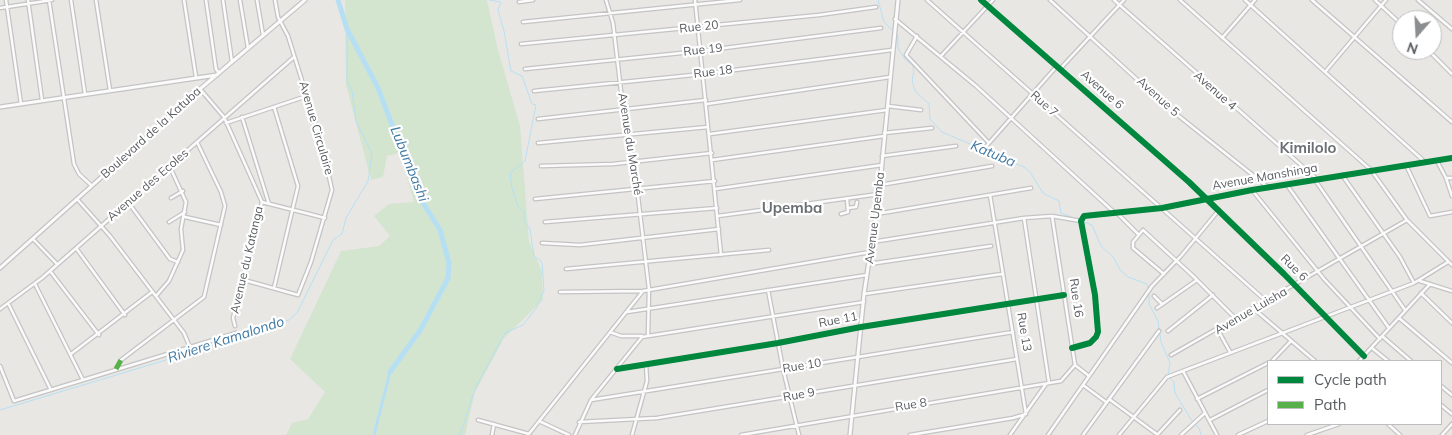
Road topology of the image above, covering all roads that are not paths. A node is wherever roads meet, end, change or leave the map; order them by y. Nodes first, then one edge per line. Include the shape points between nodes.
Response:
1 (6, 0) edge
2 (50, 0) edge
3 (71, 0) edge
4 (96, 0) edge
5 (184, 0) edge
6 (206, 0) edge
7 (223, 0) edge
8 (240, 0) edge
9 (257, 0) edge
10 (275, 0) edge
11 (305, 0) edge
12 (533, 0) edge
13 (606, 0) edge
14 (740, 0) edge
15 (898, 0) edge
16 (927, 0) edge
17 (982, 0) edge
18 (993, 0) edge
19 (1050, 0) edge
20 (1114, 0) edge
21 (1124, 0) edge
22 (1180, 0) edge
23 (1245, 0) edge
24 (1255, 0) edge
25 (1312, 0) edge
26 (1375, 0) edge
27 (1386, 0) edge
28 (1418, 0) edge
29 (28, 2) edge
30 (519, 2) dead end
31 (696, 2) edge
32 (1119, 5) junction
33 (1250, 5) junction
34 (876, 6) dead end
35 (988, 6) junction
36 (1381, 6) junction
37 (7, 7) junction
38 (0, 8) edge
39 (611, 14) junction
40 (1392, 16) edge
41 (895, 18) junction
42 (280, 20) junction
43 (523, 22) dead end
44 (698, 26) junction
45 (881, 28) dead end
46 (1452, 29) edge
47 (963, 33) junction
48 (262, 35) junction
49 (615, 36) junction
50 (917, 36) junction
51 (1090, 36) junction
52 (1222, 38) junction
53 (1353, 38) junction
54 (521, 44) dead end
55 (248, 48) junction
56 (892, 50) junction
57 (701, 51) junction
58 (941, 56) junction
59 (294, 57) junction
60 (617, 58) junction
61 (1438, 60) edge
62 (232, 62) junction
63 (1057, 66) junction
64 (525, 69) dead end
65 (1060, 69) junction
66 (1325, 72) junction
67 (218, 74) junction
68 (703, 74) junction
69 (1452, 74) edge
70 (196, 77) junction
71 (890, 77) junction
72 (620, 81) junction
73 (200, 89) junction
74 (110, 90) junction
75 (534, 91) dead end
76 (85, 94) junction
77 (1033, 94) junction
78 (64, 96) junction
79 (307, 96) junction
80 (42, 100) junction
81 (706, 102) junction
82 (21, 104) junction
83 (0, 107) edge
84 (274, 107) junction
85 (624, 108) junction
86 (887, 108) junction
87 (921, 110) dead end
88 (224, 117) junction
89 (242, 117) junction
90 (1011, 118) junction
91 (538, 119) dead end
92 (1452, 122) edge
93 (226, 123) junction
94 (708, 127) junction
95 (932, 128) dead end
96 (710, 134) junction
97 (628, 135) junction
98 (884, 135) junction
99 (197, 142) junction
100 (538, 143) dead end
101 (989, 143) junction
102 (956, 146) dead end
103 (978, 148) dead end
104 (712, 152) junction
105 (882, 156) junction
106 (1452, 158) edge
107 (712, 160) junction
108 (1437, 160) junction
109 (632, 162) junction
110 (1425, 162) junction
111 (882, 165) junction
112 (1406, 165) junction
113 (541, 166) dead end
114 (992, 166) dead end
115 (170, 167) junction
116 (1372, 170) junction
117 (1342, 175) junction
118 (1446, 178) junction
119 (1452, 178) edge
120 (1317, 180) junction
121 (715, 181) junction
122 (880, 185) junction
123 (1287, 185) junction
124 (92, 186) junction
125 (637, 188) junction
126 (1031, 188) dead end
127 (1270, 188) junction
128 (715, 189) junction
129 (1252, 190) junction
130 (183, 191) junction
131 (879, 194) junction
132 (990, 195) junction
133 (1452, 196) edge
134 (171, 198) dead end
135 (847, 198) junction
136 (76, 199) junction
137 (535, 199) dead end
138 (1205, 199) junction
139 (128, 202) junction
140 (262, 202) junction
141 (269, 204) junction
142 (862, 204) dead end
143 (717, 208) junction
144 (848, 208) junction
145 (1162, 208) junction
146 (294, 210) junction
147 (1218, 210) junction
148 (185, 212) junction
149 (1452, 212) edge
150 (1116, 213) junction
151 (640, 214) junction
152 (841, 214) dead end
153 (876, 214) junction
154 (718, 216) junction
155 (1052, 216) junction
156 (185, 217) junction
157 (324, 218) junction
158 (1024, 218) junction
159 (1081, 219) junction
160 (1408, 220) junction
161 (169, 222) dead end
162 (545, 222) dead end
163 (995, 223) junction
164 (221, 225) junction
165 (102, 226) junction
166 (718, 229) junction
167 (1384, 233) junction
168 (1138, 234) junction
169 (643, 238) junction
170 (1195, 238) junction
171 (33, 239) junction
172 (542, 242) dead end
173 (872, 242) junction
174 (1362, 245) junction
175 (991, 246) dead end
176 (76, 248) junction
177 (769, 250) dead end
178 (870, 252) junction
179 (721, 255) junction
180 (1340, 259) junction
181 (1177, 261) junction
182 (178, 262) junction
183 (646, 262) junction
184 (1448, 262) junction
185 (56, 264) junction
186 (869, 264) junction
187 (1452, 265) edge
188 (0, 268) edge
189 (566, 269) dead end
190 (50, 271) junction
191 (1318, 271) junction
192 (1002, 274) junction
193 (1164, 274) junction
194 (867, 275) junction
195 (244, 280) junction
196 (1197, 280) junction
197 (1420, 281) junction
198 (35, 284) junction
199 (1414, 284) junction
200 (1430, 284) junction
201 (1295, 285) junction
202 (274, 288) junction
203 (649, 289) junction
204 (768, 290) junction
205 (642, 291) junction
206 (1452, 291) edge
207 (152, 292) junction
208 (560, 292) dead end
209 (1392, 293) junction
210 (1421, 293) junction
211 (864, 294) junction
212 (1064, 295) junction
213 (1212, 295) junction
214 (156, 296) junction
215 (1154, 296) dead end
216 (1036, 299) junction
217 (1368, 300) junction
218 (1266, 301) junction
219 (864, 302) junction
220 (1008, 303) junction
221 (1162, 304) junction
222 (9, 305) junction
223 (1350, 307) junction
224 (1157, 308) dead end
225 (1254, 309) junction
226 (0, 310) edge
227 (648, 310) junction
228 (1405, 310) junction
229 (627, 312) junction
230 (125, 315) junction
231 (773, 316) junction
232 (1326, 317) junction
233 (1398, 318) junction
234 (1236, 320) junction
235 (174, 321) junction
236 (1452, 323) edge
237 (235, 326) dead end
238 (861, 327) junction
239 (1389, 328) junction
240 (1218, 330) junction
241 (1159, 331) dead end
242 (1168, 331) dead end
243 (610, 332) junction
244 (1013, 332) junction
245 (236, 333) dead end
246 (1281, 334) junction
247 (99, 335) junction
248 (648, 335) junction
249 (644, 336) junction
250 (1381, 338) junction
251 (1290, 341) junction
252 (778, 343) junction
253 (1372, 347) junction
254 (191, 348) junction
255 (1072, 348) junction
256 (1230, 352) junction
257 (71, 354) junction
258 (193, 355) dead end
259 (1171, 355) dead end
260 (1364, 356) junction
261 (857, 357) junction
262 (1017, 358) junction
263 (121, 360) dead end
264 (1273, 360) edge
265 (1313, 360) edge
266 (1360, 360) edge
267 (1387, 360) edge
268 (1410, 360) edge
269 (1452, 362) edge
270 (646, 364) junction
271 (1267, 364) edge
272 (1075, 365) junction
273 (0, 366) edge
274 (617, 369) junction
275 (783, 369) junction
276 (1183, 371) junction
277 (1089, 377) junction
278 (83, 380) junction
279 (1048, 383) junction
280 (1083, 385) junction
281 (855, 386) junction
282 (1022, 387) junction
283 (1442, 387) edge
284 (50, 390) junction
285 (1267, 391) edge
286 (644, 392) junction
287 (1452, 395) edge
288 (789, 397) junction
289 (1197, 399) junction
290 (591, 400) junction
291 (1108, 400) junction
292 (1442, 405) edge
293 (1180, 410) dead end
294 (1205, 413) junction
295 (1026, 414) junction
296 (1452, 414) edge
297 (852, 415) junction
298 (1134, 416) junction
299 (478, 420) dead end
300 (637, 420) junction
301 (1210, 420) junction
302 (539, 421) junction
303 (1267, 421) edge
304 (579, 422) junction
305 (494, 424) junction
306 (1452, 424) edge
307 (1336, 425) edge
308 (1389, 425) edge
309 (797, 426) junction
310 (492, 435) edge
311 (528, 435) edge
312 (569, 435) edge
313 (575, 435) edge
314 (632, 435) edge
315 (740, 435) edge
316 (799, 435) edge
317 (850, 435) edge
318 (910, 435) edge
319 (1010, 435) edge
320 (1048, 435) edge
321 (1083, 435) edge
322 (1119, 435) edge
323 (1158, 435) edge
324 (1181, 435) edge
325 (1217, 435) edge
326 (1238, 435) edge
327 (1307, 435) edge
328 (1400, 435) edge
329 (1442, 435) edge

1 - 37 street
2 - 29 street
2 - 78 street
3 - 76 street
4 - 74 street
5 - 70 street
6 - 67 street
7 - 62 street
8 - 55 street
9 - 48 street
10 - 42 street, Avenue Circulaire
11 - 42 street, Boulevard de la Katuba
12 - 30 street
13 - 39 street, Avenue du Marché
14 - 31 street
15 - 41 street, Avenue Upemba
16 - 47 street, Rue 7
17 - 35 street, Avenue 6
18 - 35 street
19 - 51 street, Avenue 5
20 - 32 street, Avenue 4
21 - 32 street
22 - 52 street
23 - 33 street
24 - 33 street
25 - 53 street
26 - 36 street
27 - 36 street
28 - 46 street
29 - 37 street
29 - 80 street
31 - 39 street
31 - 44 street
32 - 51 street
32 - 120 street, Avenue 4
33 - 52 street
33 - 66 street
34 - 44 street, Rue 20 via 819,15
35 - 47 street
35 - 63 street, Avenue 6
36 - 40 street
36 - 53 street
37 - 38 street
37 - 82 street
39 - 43 street
39 - 49 street, Avenue du Marché
41 - 50 street
41 - 56 street, Avenue Upemba
42 - 48 street, Boulevard de la Katuba
42 - 59 street, Avenue Circulaire
44 - 49 street, Rue 20
44 - 57 street
45 - 57 street, Rue 19
47 - 58 street
47 - 77 street, Rue 7
48 - 55 street, Boulevard de la Katuba
49 - 54 street, Rue 20
49 - 60 street, Avenue du Marché
50 - 58 street
50 - 101 street via 906,55
51 - 65 street
51 - 127 street, Avenue 5 via 1165,105
52 - 116 street
53 - 66 street
53 - 92 street
55 - 62 street, Boulevard de la Katuba
56 - 68 street, Rue 18
56 - 71 street, Avenue Upemba
57 - 60 street, Rue 19
57 - 68 street
58 - 90 street
59 - 79 street, Avenue Circulaire
59 - 88 street, Avenue des Ecoles
60 - 64 street, Rue 19
60 - 72 street, Avenue du Marché
61 - 69 street
62 - 67 street, Boulevard de la Katuba
63 - 65 street, Avenue 6
63 - 77 street
65 - 138 street, Avenue 6
66 - 110 street
67 - 70 street
67 - 73 street, Boulevard de la Katuba
68 - 72 street, Rue 18
68 - 81 street
70 - 74 street
71 - 81 street
71 - 86 street, Avenue Upemba
72 - 75 street, Rue 18
72 - 85 street, Avenue du Marché
73 - 88 street, Avenue du Katanga
73 - 124 street, Boulevard de la Katuba
74 - 76 street
76 - 78 street
77 - 90 street
77 - 145 street, Rue 7
78 - 80 street
78 - 124 street via 75,167
79 - 84 street
79 - 157 street, Avenue Circulaire via 332,185
80 - 82 street
81 - 85 street
81 - 94 street
82 - 83 street
84 - 89 street
84 - 146 street via 298,186
85 - 91 street
85 - 97 street, Avenue du Marché
86 - 87 street
86 - 96 street
86 - 98 street, Avenue Upemba
88 - 93 street, Avenue du Katanga
88 - 99 street, Avenue des Ecoles
89 - 93 street
89 - 141 street
90 - 101 street
90 - 150 street
93 - 140 street, Avenue du Katanga
94 - 96 street
94 - 97 street
95 - 98 street
96 - 104 street
97 - 100 street
97 - 109 street, Avenue du Marché
98 - 105 street, Avenue Upemba
98 - 107 street
99 - 115 street, Avenue des Ecoles
99 - 164 street via 224,202
101 - 103 street via 982,152
102 - 105 street
104 - 107 street
104 - 109 street
105 - 111 street, Avenue Upemba
106 - 108 street, Avenue Manshinga
107 - 121 street
108 - 110 street, Avenue Manshinga
108 - 118 street
109 - 113 street
109 - 125 street, Avenue du Marché
110 - 112 street, Avenue Manshinga
111 - 122 street, Avenue Upemba
111 - 128 street
112 - 116 street, Avenue Manshinga
112 - 149 street via 1430,216
114 - 122 street
115 - 130 street
115 - 139 street, Avenue des Ecoles
116 - 117 street, Avenue Manshinga
116 - 160 street
117 - 120 street, Avenue Manshinga
117 - 167 street
118 - 119 street
118 - 133 street
120 - 123 street, Avenue Manshinga
120 - 174 street, Avenue 4
121 - 125 street
121 - 128 street
122 - 131 street, Avenue Upemba
123 - 127 street, Avenue Manshinga
123 - 180 street
124 - 136 street, Boulevard de la Katuba
125 - 137 street
125 - 151 street, Avenue du Marché
126 - 132 street
127 - 129 street, Avenue Manshinga
128 - 143 street
129 - 138 street, Avenue Manshinga
129 - 191 street
130 - 134 street
130 - 148 street
131 - 135 street
131 - 153 street, Avenue Upemba
132 - 153 street
132 - 163 street, Rue 13
135 - 144 street
135 - 154 street
136 - 165 street
136 - 171 street, Boulevard de la Katuba
138 - 145 street, Avenue Manshinga
138 - 147 street, Rue 6
139 - 165 street, Avenue des Ecoles
139 - 182 street via 170,259
140 - 141 street
140 - 195 street, Avenue du Katanga
141 - 146 street
142 - 144 street via 856,203 856,207
143 - 151 street
143 - 154 street
144 - 152 street via 848,212
145 - 150 street, Avenue Manshinga
145 - 170 street, Rue 7
146 - 157 street
146 - 202 street
147 - 170 street
147 - 201 street, Rue 6
148 - 156 street
148 - 161 street
150 - 159 street, Avenue Manshinga
150 - 168 street
151 - 162 street
151 - 169 street, Avenue du Marché
153 - 173 street, Avenue Upemba
154 - 166 street
155 - 158 street, Avenue Manshinga
155 - 159 street, Avenue Manshinga
155 - 212 street, Rue 16
156 - 164 street
156 - 182 street via 181,229 183,250
157 - 202 street, Avenue Circulaire via 299,294
158 - 163 street, Avenue Manshinga
158 - 216 street
159 - 255 street via 1098,332 1090,343
160 - 167 street, Avenue Luisha
160 - 184 street
163 - 173 street, Avenue Manshinga
163 - 192 street, Rue 13
164 - 235 street via 204,297
165 - 176 street, Avenue des Ecoles
165 - 207 street
166 - 169 street
166 - 179 street
167 - 174 street, Avenue Luisha
167 - 199 street
168 - 181 street via 1144,230
168 - 193 street via 1133,248
169 - 172 street via 580,245
169 - 183 street, Avenue du Marché
170 - 181 street
170 - 218 street, Rue 7
171 - 185 street
171 - 188 street, Boulevard de la Katuba
173 - 178 street, Avenue Upemba
174 - 180 street, Avenue Luisha
174 - 209 street, Avenue 4
175 - 186 street
176 - 185 street, Avenue des Ecoles
176 - 230 street
177 - 179 street
178 - 186 street, Avenue Upemba
178 - 203 street
179 - 183 street
180 - 191 street, Avenue Luisha
180 - 217 street
181 - 193 street
181 - 196 street
182 - 214 street via 169,281
183 - 189 street
183 - 203 street, Avenue du Marché
184 - 187 street
184 - 197 street
185 - 190 street, Avenue des Ecoles
186 - 194 street, Avenue Upemba
190 - 198 street, Avenue des Ecoles
190 - 247 street
191 - 201 street, Avenue Luisha
191 - 223 street
192 - 211 street
192 - 220 street, Rue 13
193 - 277 street via 1152,286
194 - 204 street
194 - 211 street, Avenue Upemba
195 - 202 street
195 - 237 street, Avenue du Katanga via 233,318
196 - 213 street
196 - 221 street
197 - 199 street
197 - 200 street
198 - 222 street, Avenue des Ecoles
198 - 257 street
199 - 209 street
200 - 206 street
200 - 210 street
201 - 218 street, Avenue Luisha
201 - 232 street, Rue 6
203 - 205 street
203 - 227 street, Avenue du Marché
204 - 227 street
204 - 231 street
205 - 208 street
205 - 229 street
207 - 214 street
207 - 230 street
209 - 217 street
209 - 228 street, Avenue 4
210 - 228 street
210 - 236 street
211 - 219 street, Avenue Upemba
212 - 216 street, Rue 11
212 - 255 street, Rue 16
213 - 234 street
213 - 242 street
214 - 235 street
215 - 221 street
216 - 220 street, Rue 11
216 - 279 street
217 - 223 street
217 - 239 street
218 - 225 street, Avenue Luisha
219 - 231 street
219 - 238 street, Avenue Upemba
220 - 238 street, Rue 11
220 - 244 street, Rue 13
221 - 224 street
222 - 226 street, Avenue des Ecoles
222 - 284 street
223 - 232 street
223 - 250 street
225 - 234 street, Avenue Luisha
225 - 246 street
227 - 229 street
227 - 248 street, Avenue du Marché
228 - 233 street
229 - 243 street
230 - 247 street
231 - 248 street
231 - 252 street
232 - 246 street
232 - 260 street, Rue 6
233 - 239 street
233 - 269 street
234 - 240 street, Avenue Luisha
235 - 254 street
235 - 263 street
238 - 252 street, Rue 11
238 - 261 street, Avenue Upemba
239 - 250 street
240 - 256 street
240 - 259 street, Avenue Luisha
241 - 291 street
243 - 249 street via 621,336
243 - 302 street
244 - 261 street, Rue 10
244 - 262 street, Rue 13
245 - 254 street
246 - 251 street
246 - 256 street
247 - 257 street
248 - 249 street
249 - 274 street
250 - 253 street
250 - 268 street
251 - 264 street
251 - 265 street
252 - 270 street, Rue 11
252 - 275 street
253 - 260 street
253 - 267 street
254 - 258 street
254 - 278 street
255 - 272 street, Rue 16
256 - 276 street
257 - 278 street
260 - 266 street
261 - 275 street, Rue 10
261 - 281 street, Avenue Upemba
262 - 281 street, Rue 9
262 - 282 street, Rue 13
270 - 274 street, Rue 11
270 - 286 street
271 - 289 street
272 - 277 street
272 - 279 street, Rue 8 via 1063,380
273 - 284 street via 14,401
274 - 290 street
275 - 286 street, Rue 10
275 - 288 street
276 - 289 street
276 - 298 street via 1167,377
277 - 280 street
278 - 284 street
279 - 282 street, Rue 8
279 - 295 street
280 - 291 street
280 - 320 street
281 - 288 street, Rue 9
281 - 297 street, Avenue Upemba
282 - 295 street, Rue 13
282 - 297 street, Rue 8
283 - 287 street
285 - 301 street
286 - 290 street, Rue 10
286 - 300 street
288 - 300 street, Rue 9
288 - 309 street
289 - 294 street
290 - 304 street
291 - 298 street
291 - 321 street
292 - 296 street
293 - 323 street
294 - 301 street
294 - 324 street
295 - 318 street
295 - 319 street
297 - 309 street, Rue 8
297 - 317 street, Avenue Upemba
298 - 322 street
298 - 323 street
299 - 305 street
300 - 304 street, Rue 9
300 - 314 street
301 - 325 street
302 - 311 street
302 - 312 street
303 - 326 street
304 - 313 street
305 - 310 street
305 - 311 street
306 - 329 street
307 - 327 street
308 - 328 street
309 - 315 street, Rue 8
309 - 316 street

